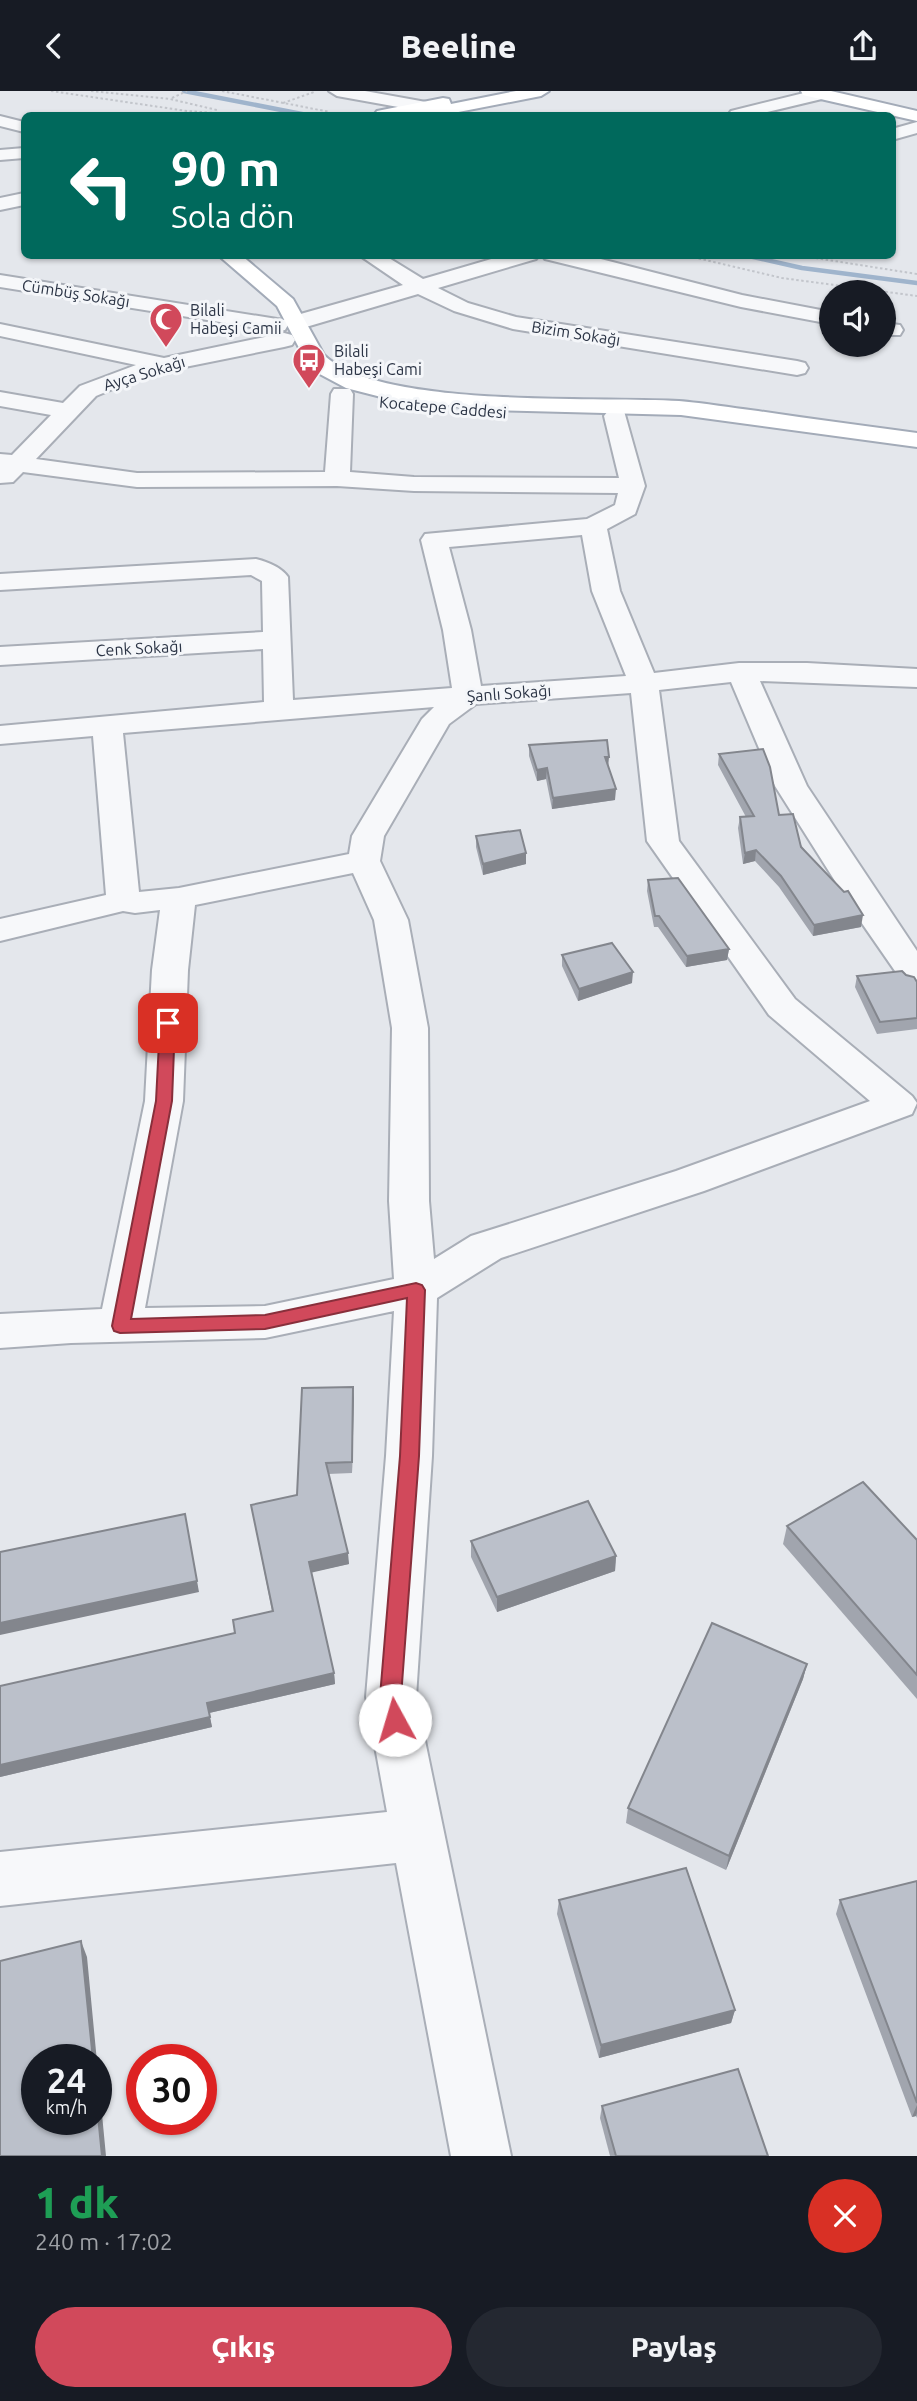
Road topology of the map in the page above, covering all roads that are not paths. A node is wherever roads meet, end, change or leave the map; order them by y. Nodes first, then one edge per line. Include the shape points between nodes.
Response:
1 (337, 91) edge
2 (504, 91) edge
3 (541, 91) edge
4 (842, 91) edge
5 (814, 92) edge
6 (917, 109) edge
7 (423, 111) edge
8 (747, 112) edge
9 (917, 116) edge
10 (0, 121) edge
11 (21, 126) edge
12 (917, 127) edge
13 (896, 134) edge
14 (21, 153) edge
15 (0, 155) edge
16 (21, 200) edge
17 (0, 204) edge
18 (209, 259) edge
19 (233, 259) edge
20 (375, 259) edge
21 (516, 259) edge
22 (573, 259) edge
23 (0, 281) edge
24 (422, 288) junction
25 (819, 316) edge
26 (0, 330) edge
27 (291, 331) junction
28 (163, 365) junction
29 (797, 368) dead end
30 (343, 387) junction
31 (0, 399) edge
32 (68, 411) junction
33 (616, 411) junction
34 (917, 440) edge
35 (5, 469) edge
36 (337, 479) junction
37 (633, 486) junction
38 (593, 526) junction
39 (0, 582) edge
40 (278, 641) junction
41 (0, 656) edge
42 (739, 673) junction
43 (645, 683) junction
44 (915, 686) edge
45 (468, 696) junction
46 (279, 710) junction
47 (107, 727) junction
48 (0, 736) edge
49 (364, 861) junction
50 (179, 898) junction
51 (122, 901) junction
52 (0, 930) edge
53 (917, 976) edge
54 (908, 1105) edge
55 (416, 1290) junction
56 (120, 1326) junction
57 (0, 1331) edge
58 (418, 1835) junction
59 (0, 1879) edge
60 (481, 2156) edge

1 - 7 street
2 - 7 main road
3 - 7 main road
4 - 6 main road
5 - 8 street
5 - 9 main road
10 - 11 street
12 - 13 street
14 - 15 street
16 - 17 street
18 - 27 main road, Kocatepe Caddesi
19 - 27 main road, Kocatepe Caddesi via 286,303
20 - 24 street, Bizim Sokağı
21 - 24 street, Ayça Sokağı
22 - 25 street
23 - 27 street, Cümbüş Sokağı
24 - 27 street, Ayça Sokağı
24 - 29 street, Bizim Sokağı via 461,307 513,323
26 - 28 street
27 - 28 street, Ayça Sokağı
27 - 30 main road, Kocatepe Caddesi via 295,362 307,375 330,390
28 - 32 street, Ayça Sokağı via 88,391
30 - 33 main road, Kocatepe Caddesi via 381,402 468,412
30 - 36 street
31 - 32 street
32 - 35 street, Ayça Sokağı
33 - 34 main road, Kocatepe Caddesi via 745,417
33 - 37 street
35 - 36 street via 137,480
36 - 37 street
37 - 38 street via 626,509
38 - 43 street via 606,591
38 - 45 street via 434,540
39 - 40 street via 257,567 275,577
40 - 41 street, Cenk Sokağı
40 - 46 street
42 - 43 street, Şanlı Sokağı
42 - 44 street, Şanlı Sokağı via 807,672
42 - 53 street via 748,684 791,786
43 - 45 street, Şanlı Sokağı
43 - 54 street via 663,841 782,1007
45 - 46 street, Şanlı Sokağı
45 - 49 street via 437,719 368,836
46 - 47 street, Şanlı Sokağı
47 - 48 street, Şanlı Sokağı
47 - 51 street
49 - 50 street
49 - 55 street via 391,920 410,1028 409,1201
50 - 51 street
50 - 56 street via 170,970 164,1101
51 - 52 street
54 - 55 street via 486,1247
55 - 56 street via 265,1322
55 - 58 street via 391,1697
56 - 57 street
58 - 59 street
58 - 60 street

